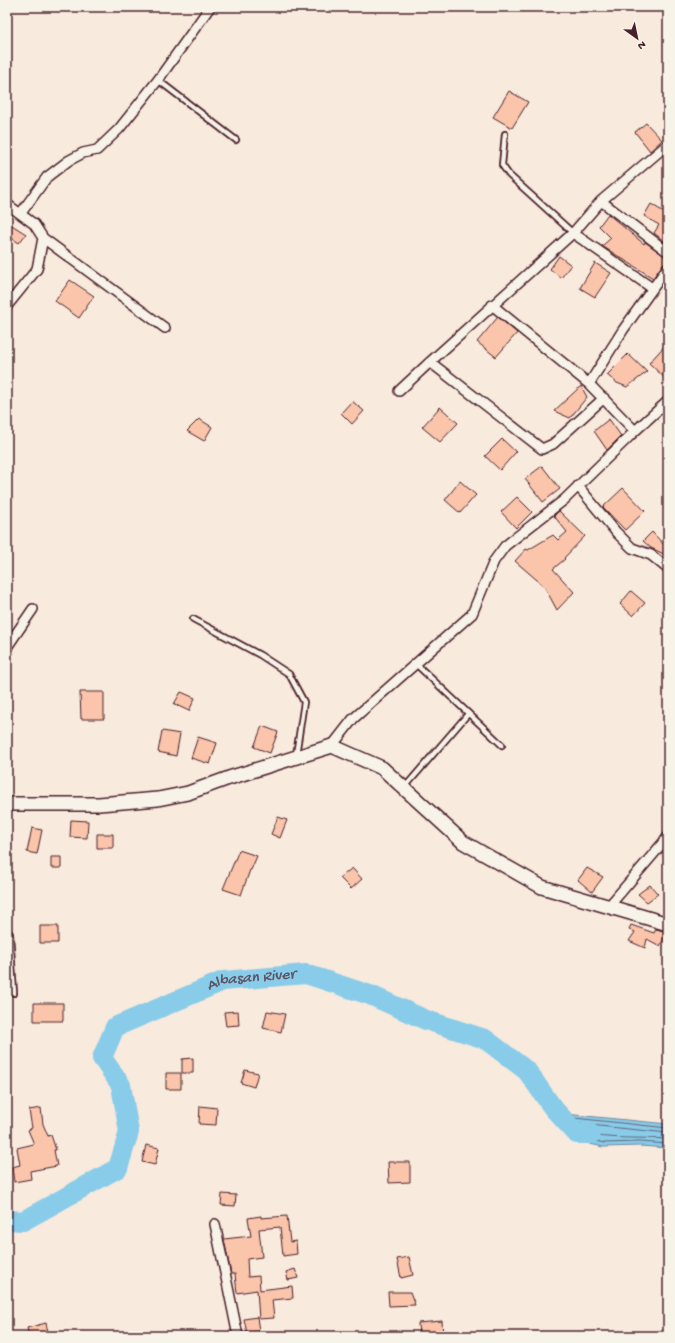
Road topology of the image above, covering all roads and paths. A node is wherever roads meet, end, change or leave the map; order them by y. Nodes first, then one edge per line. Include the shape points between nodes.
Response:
1 (210, 7) edge
2 (158, 80) junction
3 (505, 134) dead end
4 (236, 140) dead end
5 (668, 144) edge
6 (601, 201) junction
7 (7, 204) edge
8 (21, 213) junction
9 (572, 233) junction
10 (44, 238) junction
11 (668, 252) edge
12 (668, 266) edge
13 (652, 288) junction
14 (492, 305) junction
15 (7, 306) edge
16 (165, 328) dead end
17 (430, 362) junction
18 (590, 384) junction
19 (399, 392) dead end
20 (604, 398) junction
21 (668, 401) edge
22 (635, 431) junction
23 (578, 486) junction
24 (668, 568) edge
25 (33, 609) dead end
26 (193, 619) dead end
27 (7, 647) edge
28 (416, 664) junction
29 (468, 714) junction
30 (502, 745) dead end
31 (332, 746) junction
32 (296, 757) junction
33 (404, 788) junction
34 (7, 804) edge
35 (668, 837) edge
36 (609, 906) junction
37 (668, 924) edge
38 (7, 930) edge
39 (14, 993) dead end
40 (215, 1224) dead end
41 (238, 1336) edge

1 - 2 street
2 - 4 lane
2 - 8 street via 106,143 98,150 83,153 68,161 47,177
3 - 9 lane via 502,165 508,175
5 - 6 street
6 - 9 street
6 - 11 street
7 - 8 street
8 - 10 street via 34,224
9 - 13 street
9 - 14 street
10 - 15 street via 37,270
10 - 16 street
12 - 13 street
13 - 18 street
14 - 17 street
14 - 18 street
17 - 19 street
17 - 20 street via 542,449 553,444
18 - 20 street
20 - 22 street
21 - 22 street
22 - 23 street
23 - 24 street via 632,548 651,555
23 - 28 street via 505,546 494,561 472,614
25 - 27 street
26 - 32 lane via 260,655 289,674 304,702
28 - 29 lane
28 - 31 street via 353,719
29 - 30 lane
29 - 33 lane
31 - 32 street
31 - 33 street via 382,768
32 - 34 street via 188,792 158,799 99,804
33 - 36 street via 462,842 542,887
35 - 36 street
36 - 37 street
38 - 39 lane via 10,934
40 - 41 street

